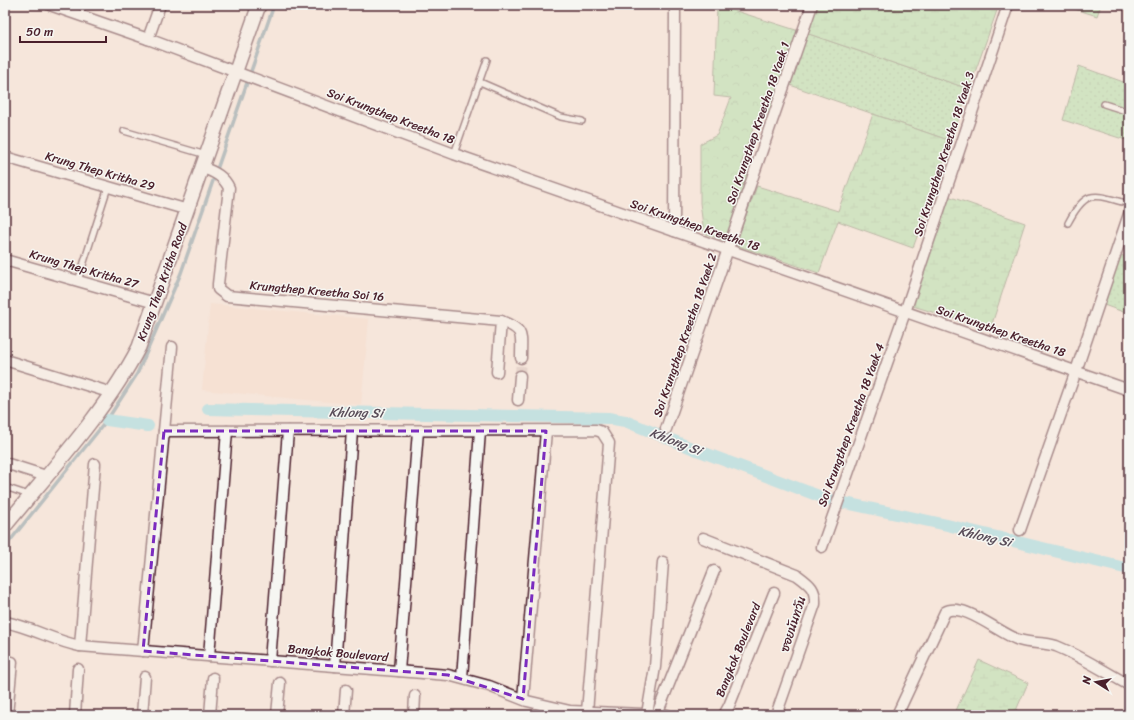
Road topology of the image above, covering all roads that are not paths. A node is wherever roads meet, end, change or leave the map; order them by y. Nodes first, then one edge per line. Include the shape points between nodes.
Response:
1 (50, 5) edge
2 (160, 5) edge
3 (259, 5) edge
4 (675, 5) edge
5 (812, 5) edge
6 (1008, 5) edge
7 (148, 39) junction
8 (488, 60) dead end
9 (240, 73) junction
10 (480, 82) junction
11 (1104, 104) dead end
12 (1129, 112) edge
13 (582, 121) dead end
14 (124, 131) dead end
15 (454, 154) junction
16 (5, 157) edge
17 (210, 167) junction
18 (108, 187) junction
19 (1129, 204) edge
20 (188, 210) junction
21 (1129, 214) edge
22 (1068, 223) dead end
23 (674, 231) junction
24 (728, 250) junction
25 (5, 260) edge
26 (78, 281) junction
27 (155, 303) junction
28 (905, 312) junction
29 (501, 321) junction
30 (172, 347) dead end
31 (521, 358) tunnel mouth
32 (5, 360) edge
33 (497, 372) dead end
34 (1076, 372) junction
35 (520, 376) tunnel mouth
36 (1129, 390) edge
37 (112, 393) junction
38 (518, 400) dead end
39 (666, 429) dead end
40 (227, 430) junction
41 (480, 430) junction
42 (546, 430) junction
43 (164, 431) junction
44 (288, 431) junction
45 (352, 431) junction
46 (418, 431) junction
47 (5, 462) edge
48 (95, 464) dead end
49 (46, 476) junction
50 (5, 487) edge
51 (30, 496) junction
52 (6, 523) edge
53 (1020, 530) dead end
54 (704, 538) dead end
55 (822, 547) dead end
56 (663, 562) dead end
57 (714, 571) dead end
58 (774, 593) dead end
59 (5, 622) edge
60 (80, 646) junction
61 (143, 651) junction
62 (209, 656) junction
63 (270, 661) junction
64 (12, 662) dead end
65 (335, 666) junction
66 (78, 669) dead end
67 (399, 671) junction
68 (145, 677) dead end
69 (213, 678) dead end
70 (462, 678) junction
71 (280, 683) dead end
72 (1129, 685) edge
73 (346, 690) dead end
74 (415, 696) dead end
75 (523, 699) junction
76 (587, 712) junction
77 (657, 714) edge
78 (7, 715) edge
79 (75, 715) edge
80 (142, 715) edge
81 (210, 715) edge
82 (277, 715) edge
83 (344, 715) edge
84 (414, 715) edge
85 (724, 715) edge
86 (776, 715) edge
87 (897, 715) edge

1 - 7 street, Soi Krungthep Kreetha 18
2 - 7 street
3 - 9 main road, Krung Thep Kritha Road
4 - 23 street
5 - 24 street, Soi Krungthep Kreetha 18 Yaek 1
6 - 28 street, Soi Krungthep Kreetha 18 Yaek 3
7 - 9 street, Soi Krungthep Kreetha 18
8 - 10 lane
9 - 15 street, Soi Krungthep Kreetha 18
9 - 17 main road, Krung Thep Kritha Road
10 - 13 lane via 561,117
10 - 15 lane
11 - 12 lane
14 - 17 lane
15 - 23 street, Soi Krungthep Kreetha 18
16 - 18 street, Krung Thep Kritha 29
17 - 20 main road, Krung Thep Kritha Road
17 - 29 street, Krungthep Kreetha Soi 16 via 226,181 229,188 218,284 222,294
18 - 20 street, Krung Thep Kritha 29
18 - 26 lane
19 - 22 lane via 1096,196 1090,197 1077,206
20 - 27 main road, Krung Thep Kritha Road
21 - 34 street
23 - 24 street, Soi Krungthep Kreetha 18
24 - 28 street, Soi Krungthep Kreetha 18
24 - 39 street, Soi Krungthep Kreetha 18 Yaek 2
25 - 26 street, Krung Thep Kritha 27
26 - 27 street, Krung Thep Kritha 27
27 - 37 main road, Krung Thep Kritha Road via 139,347
28 - 34 street, Soi Krungthep Kreetha 18
28 - 55 street, Soi Krungthep Kreetha 18 Yaek 4
29 - 31 street via 519,330 522,337
29 - 33 street
30 - 43 street
32 - 37 street
34 - 36 street, Soi Krungthep Kreetha 18
34 - 53 street
35 - 38 street
37 - 49 main road, Krung Thep Kritha Road
40 - 43 street
40 - 44 street
40 - 62 street
41 - 42 street
41 - 46 street
41 - 70 street
42 - 75 street
42 - 76 street via 596,430 602,432 609,443
43 - 61 street
44 - 45 street
44 - 63 street
45 - 46 street
45 - 65 street
46 - 67 street
47 - 49 street
48 - 60 street
49 - 51 main road, Krung Thep Kritha Road
50 - 51 lane
51 - 52 main road, Krung Thep Kritha Road
54 - 86 street, ซอยนันทวัน via 797,575 810,585 816,594 815,604
56 - 77 street via 655,667
57 - 77 street
58 - 85 street, Bangkok Boulevard via 730,706
59 - 60 street, Bangkok Boulevard via 23,625
60 - 61 street, Bangkok Boulevard
61 - 62 street, Bangkok Boulevard
62 - 63 street, Bangkok Boulevard
63 - 65 street, Bangkok Boulevard
64 - 78 street
65 - 67 street, Bangkok Boulevard
66 - 79 street
67 - 70 street, Bangkok Boulevard
68 - 80 street
69 - 81 street
70 - 75 street, Bangkok Boulevard
71 - 82 street
72 - 87 street via 1055,646 1020,640 965,612 949,609 945,612
73 - 83 street
74 - 84 street
75 - 76 street, Bangkok Boulevard via 555,708
76 - 77 street, Bangkok Boulevard

